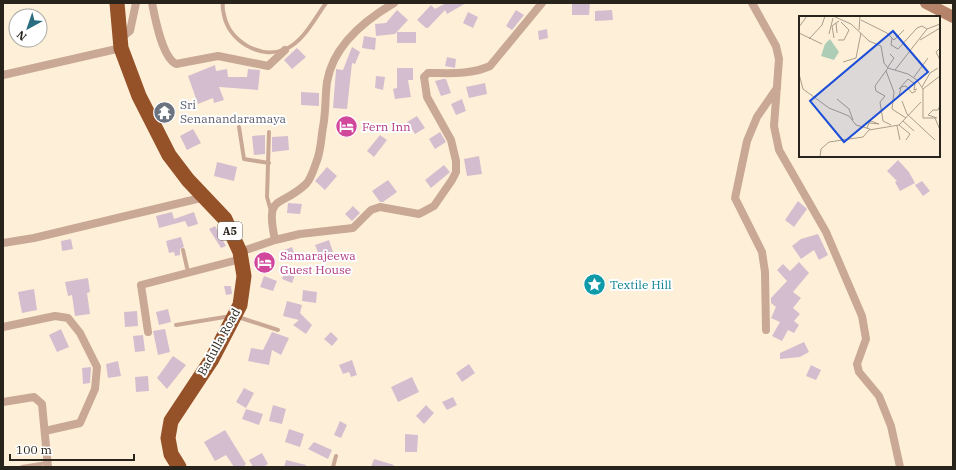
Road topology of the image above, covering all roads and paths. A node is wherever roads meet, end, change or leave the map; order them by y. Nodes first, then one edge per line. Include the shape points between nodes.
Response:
1 (117, 3) edge
2 (136, 3) edge
3 (152, 3) edge
4 (223, 3) edge
5 (326, 3) edge
6 (394, 3) edge
7 (542, 3) edge
8 (752, 3) edge
9 (926, 3) edge
10 (953, 17) edge
11 (120, 44) junction
12 (284, 50) junction
13 (3, 75) edge
14 (778, 87) junction
15 (239, 127) dead end
16 (269, 132) dead end
17 (269, 163) junction
18 (206, 197) junction
19 (271, 211) junction
20 (275, 240) junction
21 (3, 243) edge
22 (183, 250) dead end
23 (240, 256) junction
24 (188, 272) junction
25 (234, 315) junction
26 (176, 324) dead end
27 (3, 327) edge
28 (278, 330) dead end
29 (766, 330) dead end
30 (148, 332) dead end
31 (3, 402) edge
32 (45, 430) junction
33 (336, 456) dead end
34 (48, 465) edge
35 (22, 467) edge
36 (180, 467) edge
37 (333, 467) edge
38 (900, 467) edge

1 - 11 highway, Badulla Road / A5
2 - 11 street via 130,31
3 - 12 street via 158,30 170,60 176,64 218,56 268,66
4 - 12 lane via 226,26 239,42 261,52
5 - 12 lane via 297,42
6 - 19 street via 371,17 353,34 336,57 327,80 325,115 317,161 306,184 278,203
7 - 20 street via 490,66 465,73 428,73 424,77 427,96 452,140 456,161 456,172 434,206 420,214 380,207 371,210 353,228 300,234
8 - 14 street via 776,46 779,58
9 - 10 street
11 - 13 street
11 - 18 highway, Badulla Road / A5 via 139,96 169,155 188,180
14 - 29 street via 757,118 747,141 735,198 762,252
14 - 38 street via 774,126 779,150 826,232 862,316 866,339 857,364 859,372 879,396 891,426
15 - 17 lane via 244,159
16 - 17 lane
17 - 19 lane via 267,196
18 - 21 street
18 - 23 highway, Badulla Road / A5 via 225,219
19 - 20 street via 270,219
20 - 23 street
22 - 24 lane
23 - 24 street
23 - 25 highway, Badulla Road / A5 via 244,276 240,305
24 - 30 street via 141,285
25 - 26 lane
25 - 28 lane
25 - 36 highway, Badulla Road / A5 via 212,358 171,422 168,438 171,454
27 - 32 street via 55,316 68,318 80,333 97,368 95,389 80,423
31 - 32 street via 34,397 42,404
32 - 34 street
33 - 37 lane
34 - 35 lane

